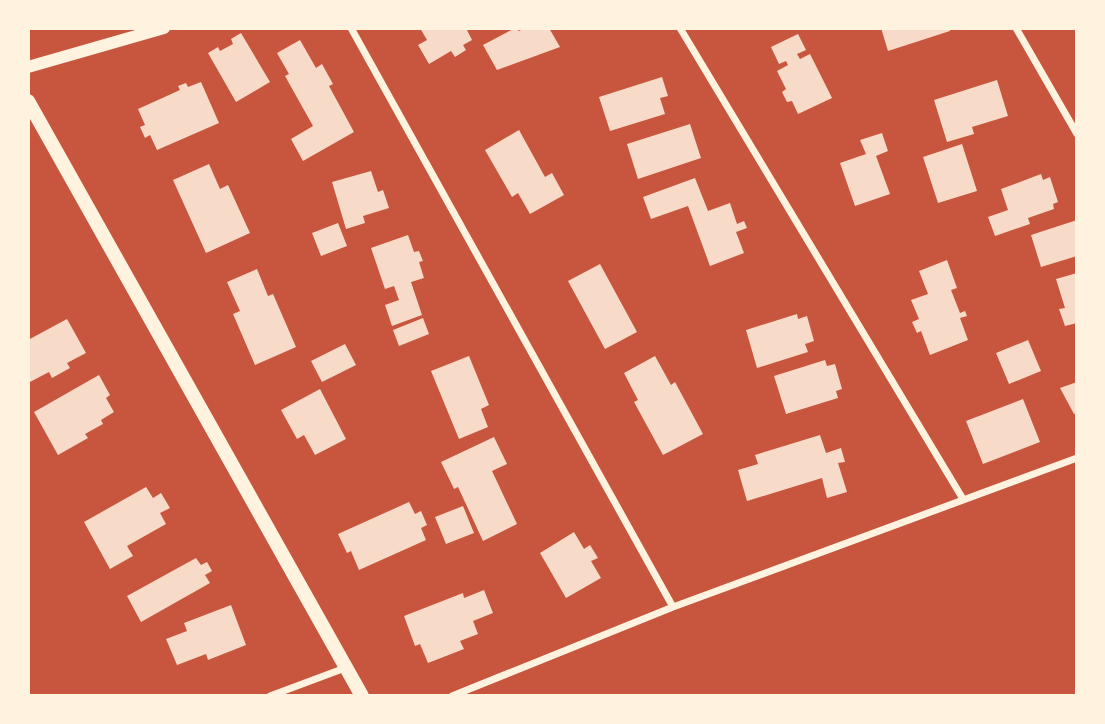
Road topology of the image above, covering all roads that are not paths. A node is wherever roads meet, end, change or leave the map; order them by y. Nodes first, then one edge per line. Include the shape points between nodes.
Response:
1 (164, 28) edge
2 (351, 28) edge
3 (680, 28) edge
4 (1016, 28) edge
5 (28, 67) edge
6 (28, 101) edge
7 (1077, 134) edge
8 (1077, 458) edge
9 (963, 499) junction
10 (673, 607) junction
11 (345, 668) junction
12 (270, 696) edge
13 (362, 696) edge
14 (452, 696) edge

1 - 5 street
2 - 10 street
3 - 9 street
4 - 7 street
6 - 11 main road
8 - 9 street
9 - 10 street
10 - 14 street
11 - 12 street
11 - 13 main road

